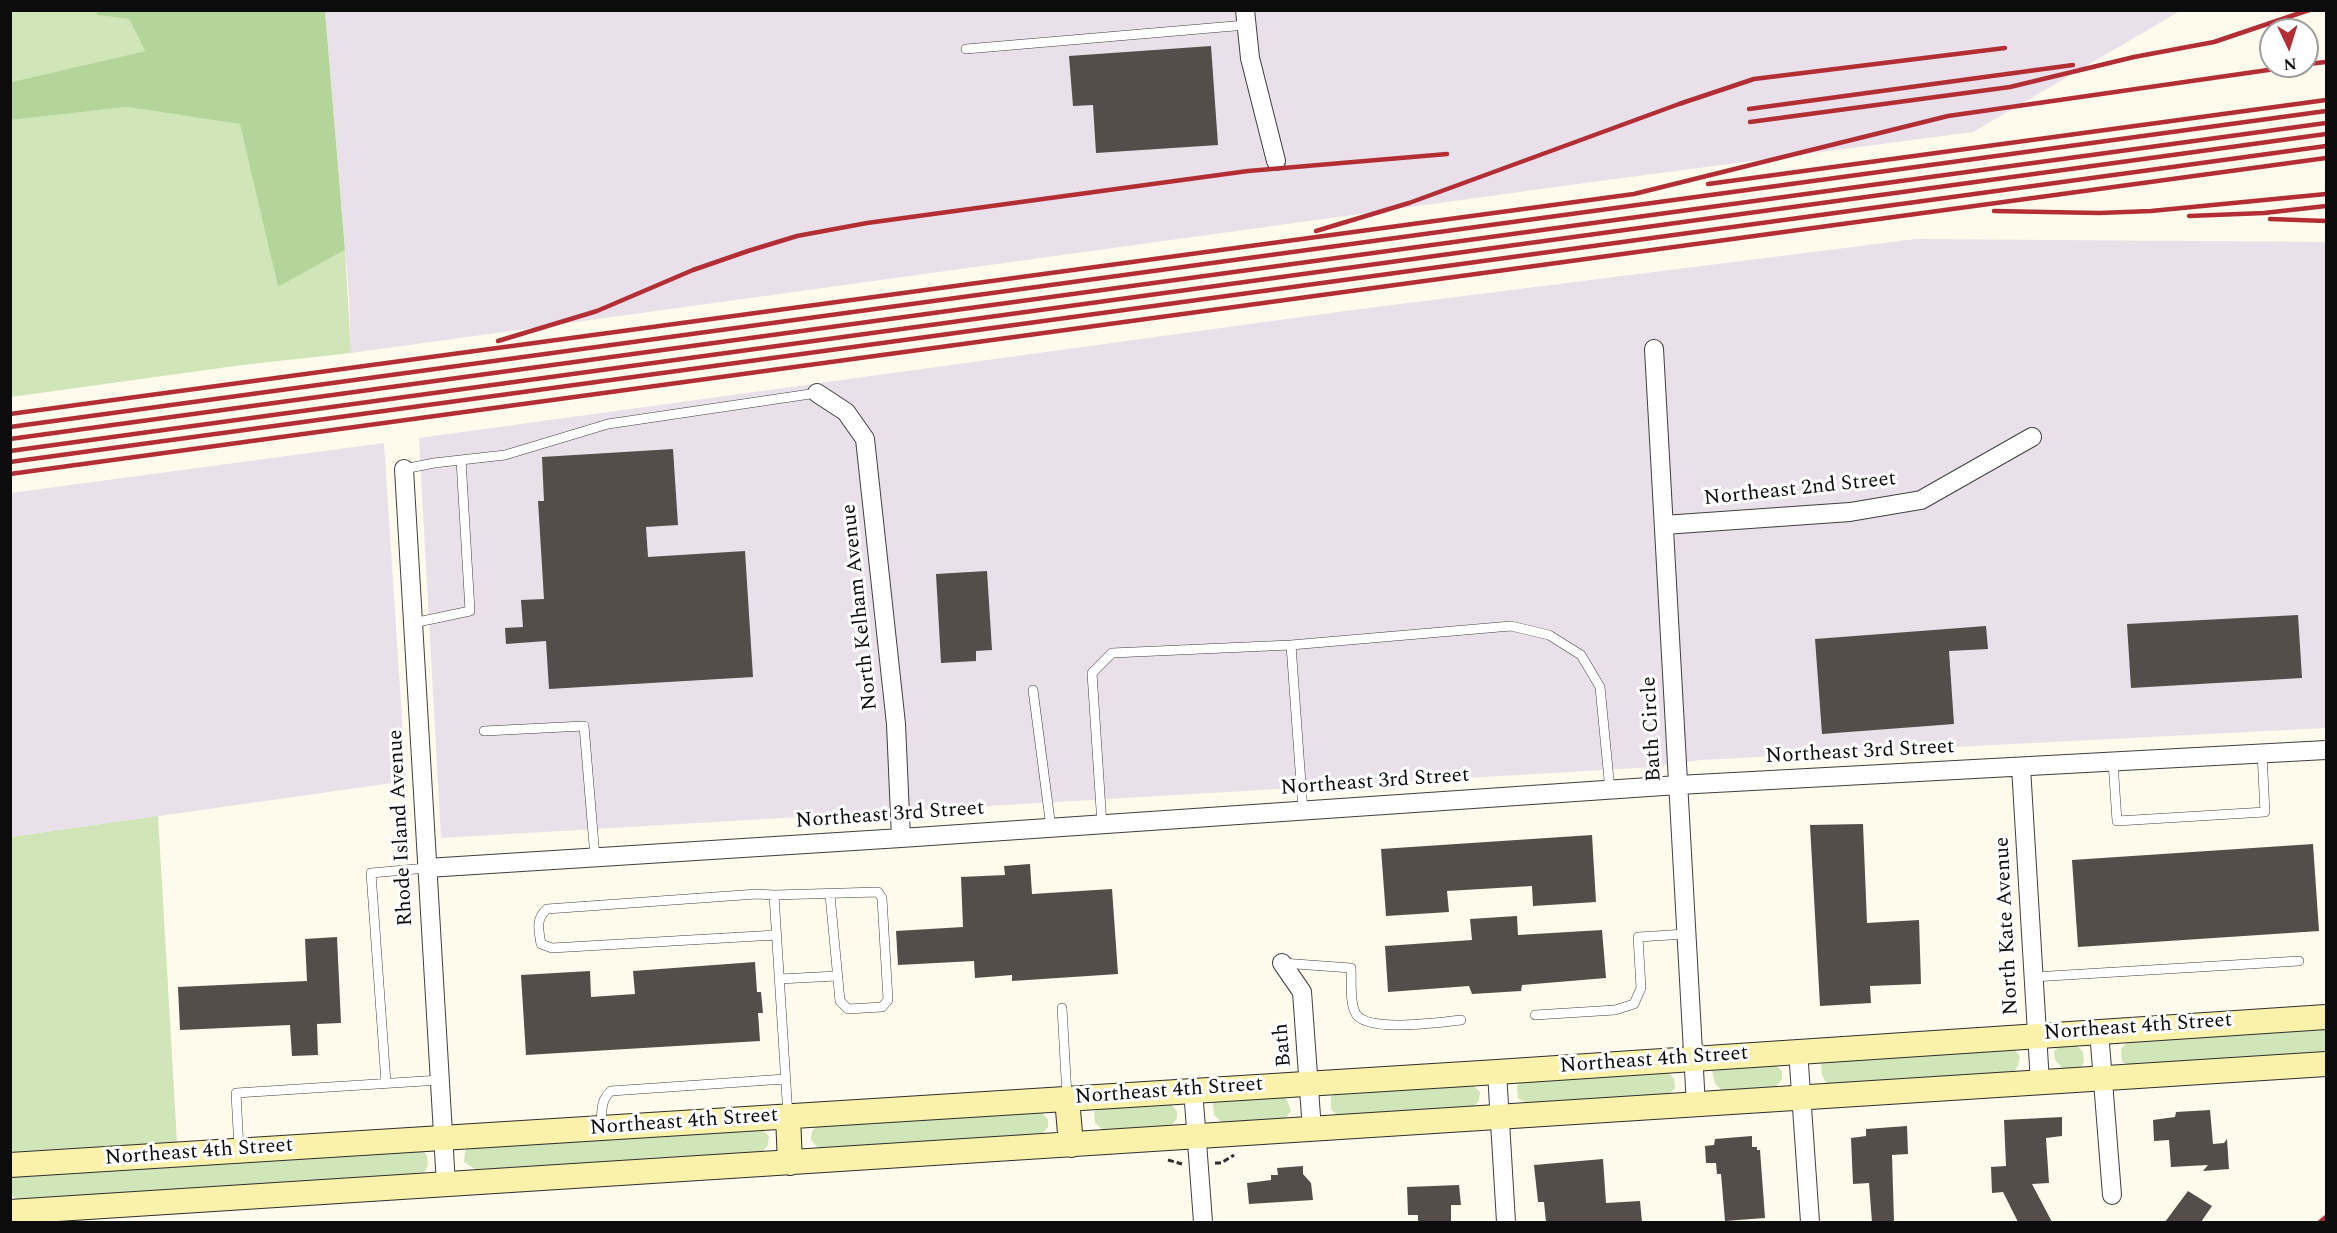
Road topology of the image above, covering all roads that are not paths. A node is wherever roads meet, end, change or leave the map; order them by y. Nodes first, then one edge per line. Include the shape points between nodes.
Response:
1 (1245, 18) edge
2 (966, 49) dead end
3 (1276, 161) dead end
4 (1654, 349) dead end
5 (817, 393) joint
6 (2032, 437) dead end
7 (461, 460) junction
8 (404, 469) joint
9 (1664, 525) junction
10 (413, 623) junction
11 (1291, 645) junction
12 (1033, 690) dead end
13 (484, 731) dead end
14 (2326, 750) edge
15 (2262, 754) junction
16 (2113, 762) junction
17 (2021, 767) junction
18 (1678, 785) junction
19 (1610, 790) junction
20 (1303, 811) junction
21 (1102, 825) junction
22 (1051, 828) junction
23 (901, 838) junction
24 (595, 857) junction
25 (427, 867) junction
26 (774, 895) junction
27 (830, 895) junction
28 (1686, 934) junction
29 (776, 935) junction
30 (2299, 961) dead end
31 (1282, 963) joint
32 (837, 976) junction
33 (2033, 977) junction
34 (779, 978) junction
35 (1062, 1008) dead end
36 (1535, 1015) dead end
37 (2326, 1017) edge
38 (1461, 1020) dead end
39 (2099, 1031) junction
40 (2037, 1035) junction
41 (1798, 1050) junction
42 (1693, 1058) junction
43 (2326, 1064) edge
44 (1497, 1072) junction
45 (785, 1079) junction
46 (2103, 1079) junction
47 (440, 1080) junction
48 (386, 1083) junction
49 (1310, 1083) junction
50 (2040, 1083) junction
51 (1193, 1089) junction
52 (1067, 1098) junction
53 (1802, 1099) junction
54 (1695, 1106) junction
55 (788, 1116) junction
56 (1500, 1118) junction
57 (601, 1128) junction
58 (1312, 1130) junction
59 (1197, 1137) junction
60 (443, 1138) junction
61 (1071, 1145) junction
62 (240, 1151) junction
63 (790, 1163) junction
64 (10, 1165) edge
65 (446, 1185) junction
66 (2112, 1195) dead end
67 (10, 1212) edge
68 (1203, 1222) edge
69 (1506, 1222) edge
70 (1810, 1222) edge

1 - 2 lane
1 - 3 street via 1250,58
4 - 9 street, Bath Circle
5 - 7 lane via 608,424 505,455
5 - 23 street, North Kelham Avenue via 846,412 865,439 896,724
6 - 9 street, Northeast 2nd Street via 1921,500 1850,513
7 - 8 lane
7 - 10 lane via 470,610
8 - 10 street, Rhode Island Avenue
9 - 18 street, Bath Circle
10 - 25 street, Rhode Island Avenue
11 - 19 lane via 1511,626 1549,635 1581,655 1600,687
11 - 20 lane
11 - 21 lane via 1112,653 1092,673
12 - 22 lane
13 - 24 lane via 584,726
14 - 15 street, Northeast 3rd Street
15 - 16 street, Northeast 3rd Street
15 - 16 lane via 2265,812 2117,821
16 - 17 street, Northeast 3rd Street
17 - 18 street, Northeast 3rd Street
17 - 33 street, North Kate Avenue
18 - 19 street, Northeast 3rd Street
18 - 28 street, Bath Circle
19 - 20 street, Northeast 3rd Street
20 - 21 street, Northeast 3rd Street
21 - 22 street, Northeast 3rd Street
22 - 23 street, Northeast 3rd Street
23 - 24 street, Northeast 3rd Street
24 - 25 street, Northeast 3rd Street
25 - 47 street, Rhode Island Avenue
25 - 48 lane via 371,873
26 - 27 lane
26 - 29 lane
26 - 29 lane via 547,909 538,923 541,944 552,948
27 - 32 lane
27 - 32 lane via 878,892 882,898 888,1000 882,1007 849,1009 840,1001
28 - 36 lane via 1638,937 1641,988 1634,1004 1615,1010
28 - 42 street, Bath Circle
29 - 34 lane
30 - 33 lane
31 - 38 lane via 1351,968 1354,1010 1366,1023 1380,1026
31 - 49 street, Bath via 1302,992
32 - 34 lane
33 - 40 street, North Kate Avenue
34 - 45 lane
35 - 52 lane
37 - 39 main road, Northeast 4th Street
39 - 40 main road, Northeast 4th Street
39 - 46 street
40 - 41 main road, Northeast 4th Street
40 - 50 street, North Kate Avenue
41 - 42 main road, Northeast 4th Street
41 - 53 street
42 - 44 main road, Northeast 4th Street
42 - 54 street, Bath Circle
43 - 46 main road
44 - 49 main road, Northeast 4th Street
44 - 56 street
45 - 55 lane
45 - 57 lane via 611,1090 603,1102
46 - 50 main road
46 - 66 street
47 - 48 lane
47 - 60 street, Rhode Island Avenue
48 - 62 lane via 236,1093
49 - 51 main road, Northeast 4th Street
49 - 58 street, Bath
50 - 53 main road
51 - 52 main road, Northeast 4th Street
51 - 59 street
52 - 55 main road, Northeast 4th Street
52 - 61 main road
53 - 54 main road
53 - 70 street
54 - 56 main road
55 - 57 main road, Northeast 4th Street
55 - 63 main road
56 - 58 main road
56 - 69 street
57 - 60 main road, Northeast 4th Street
58 - 59 main road
59 - 61 main road
59 - 68 street
60 - 62 main road, Northeast 4th Street
60 - 65 street, Rhode Island Avenue
61 - 63 main road
62 - 64 main road, Northeast 4th Street
63 - 65 main road
65 - 67 main road

